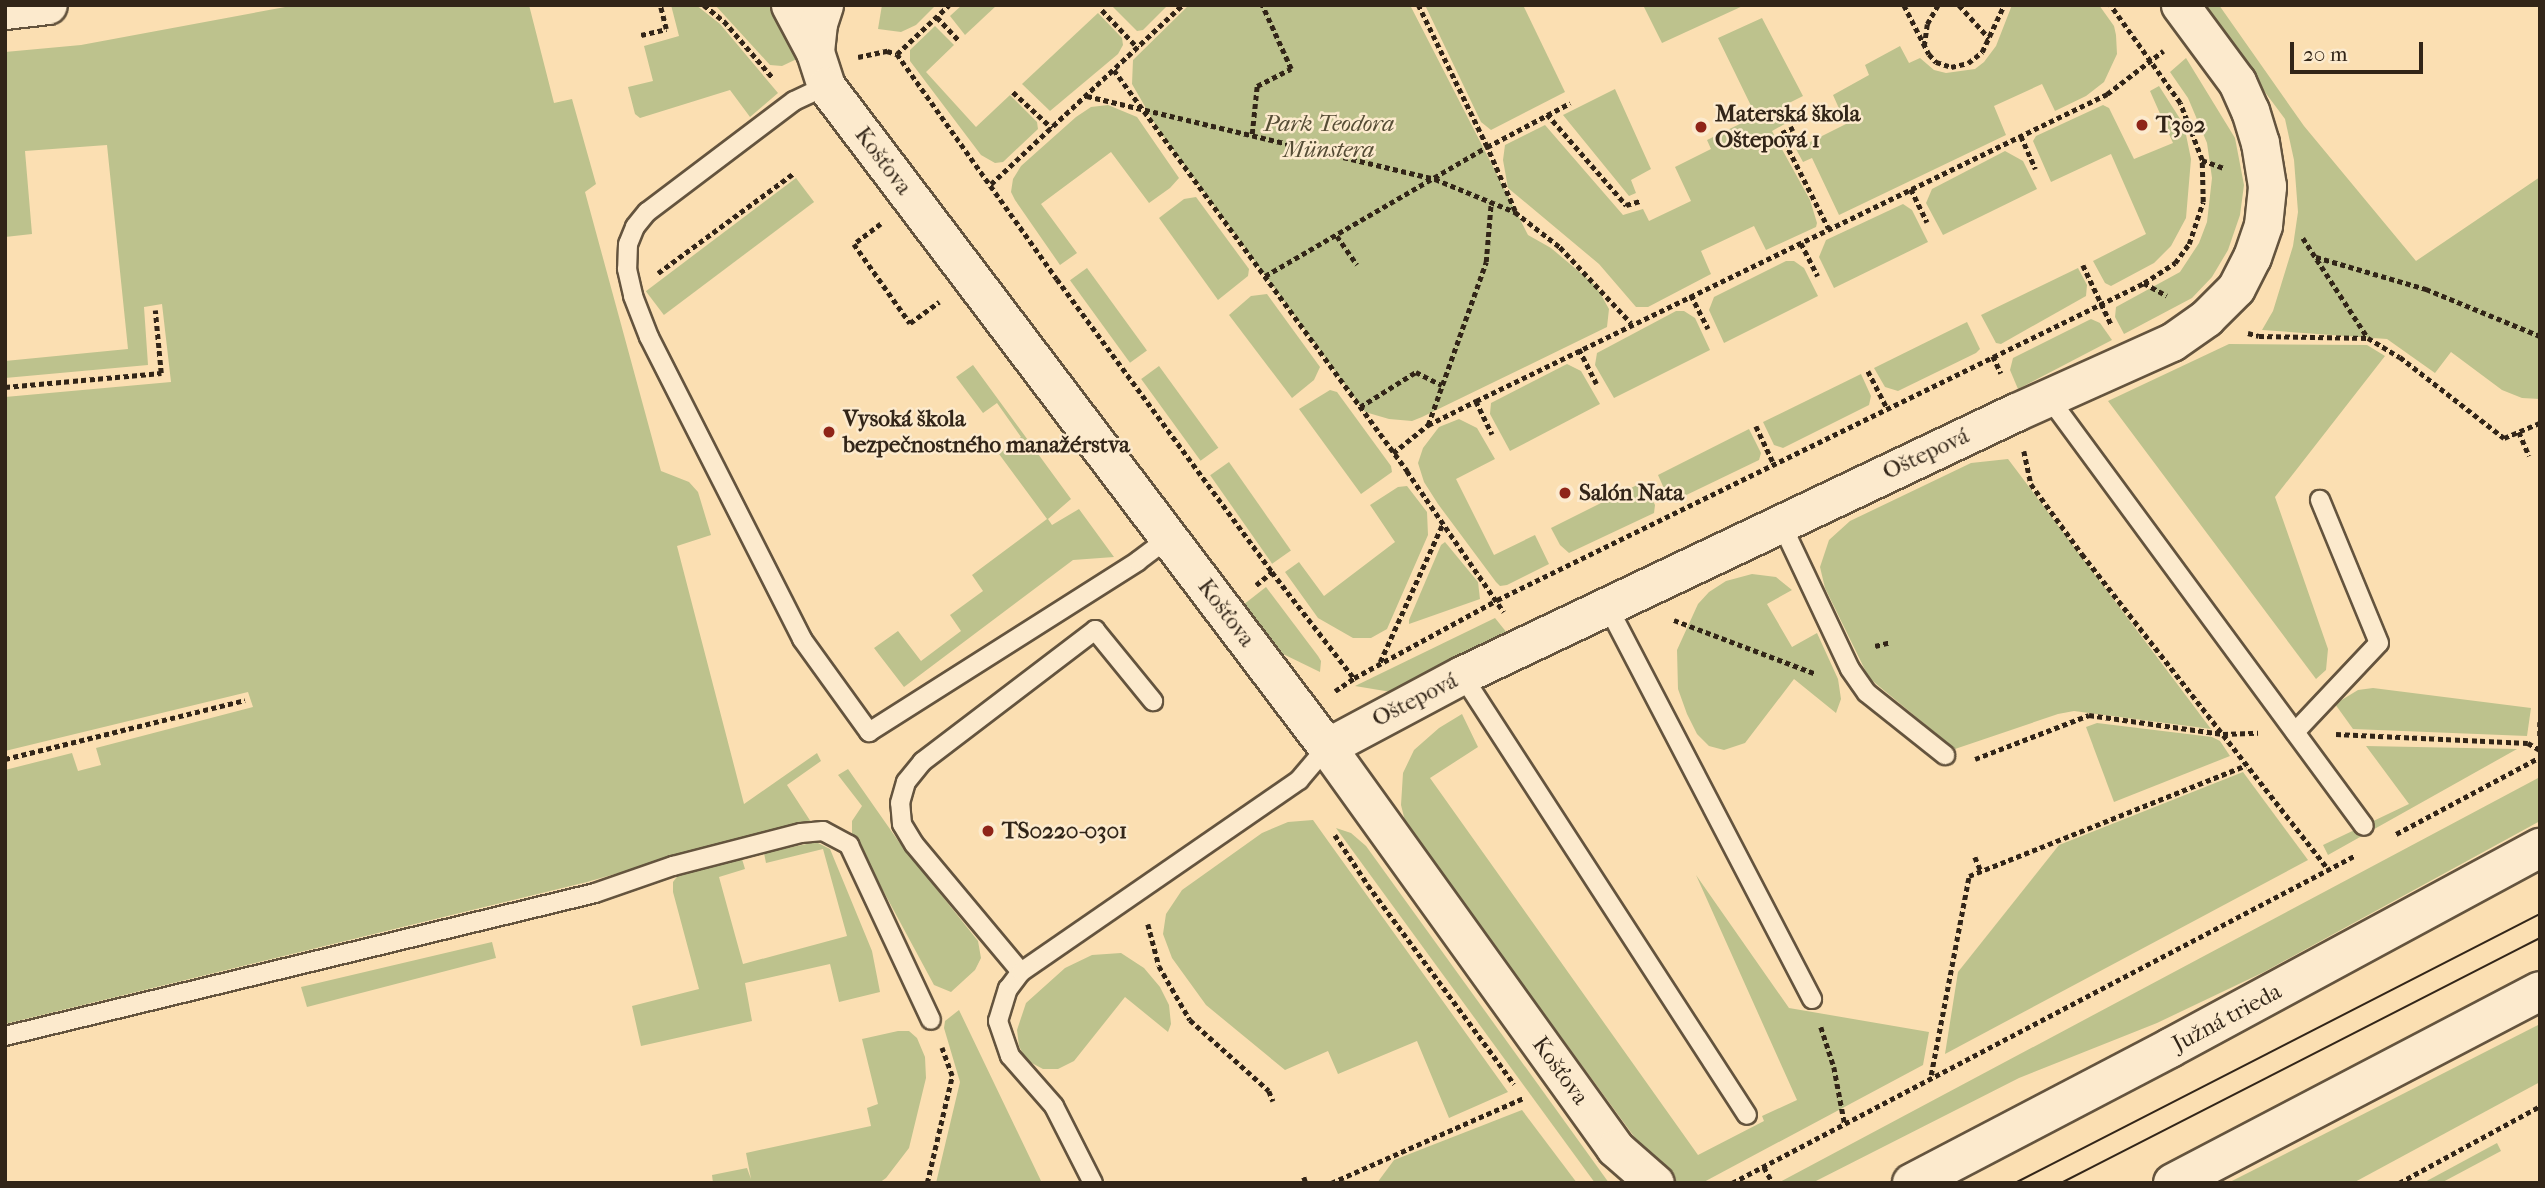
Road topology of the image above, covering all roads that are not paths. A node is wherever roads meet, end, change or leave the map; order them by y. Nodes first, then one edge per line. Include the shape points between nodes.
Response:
1 (48, 5) edge
2 (790, 5) edge
3 (824, 5) edge
4 (2180, 5) edge
5 (5, 10) edge
6 (815, 52) junction
7 (826, 86) junction
8 (2033, 405) junction
9 (2320, 500) dead end
10 (1781, 523) junction
11 (1169, 538) junction
12 (1608, 607) junction
13 (1462, 675) junction
14 (1153, 701) dead end
15 (2295, 732) junction
16 (1327, 747) junction
17 (1945, 755) dead end
18 (2364, 826) dead end
19 (2540, 848) edge
20 (1021, 972) junction
21 (2540, 991) edge
22 (1812, 999) road end
23 (931, 1020) road end
24 (5, 1036) edge
25 (1747, 1115) dead end
26 (1615, 1148) junction
27 (1093, 1183) edge
28 (1626, 1183) edge
29 (1655, 1183) edge
30 (1912, 1183) edge
31 (2173, 1183) edge

1 - 5 street
2 - 6 street, Košťova
3 - 6 street
4 - 8 street, Oštepová via 2237,82 2260,144 2267,186 2263,225 2252,257 2236,288 2206,318 2172,342
6 - 7 street, Košťova
7 - 11 street, Košťova
7 - 11 lane via 794,101 647,212 628,244 627,269 649,337 802,639 869,732
8 - 10 street, Oštepová
8 - 15 lane
9 - 15 lane via 2379,643
10 - 12 street, Oštepová
10 - 17 lane via 1850,669 1867,692
11 - 16 street, Košťova
12 - 13 street, Oštepová
12 - 22 lane
13 - 16 street, Oštepová
13 - 25 lane
14 - 20 lane via 1095,630 922,762 906,782 900,803 902,824 914,844
15 - 18 lane
16 - 20 lane via 1298,780
16 - 26 street, Košťova
19 - 30 street, Južná trieda
20 - 27 lane via 1000,1006 1002,1037 1024,1075 1054,1106
21 - 31 street
23 - 24 lane via 849,845 823,831 673,866 595,893
26 - 28 street
26 - 29 street

